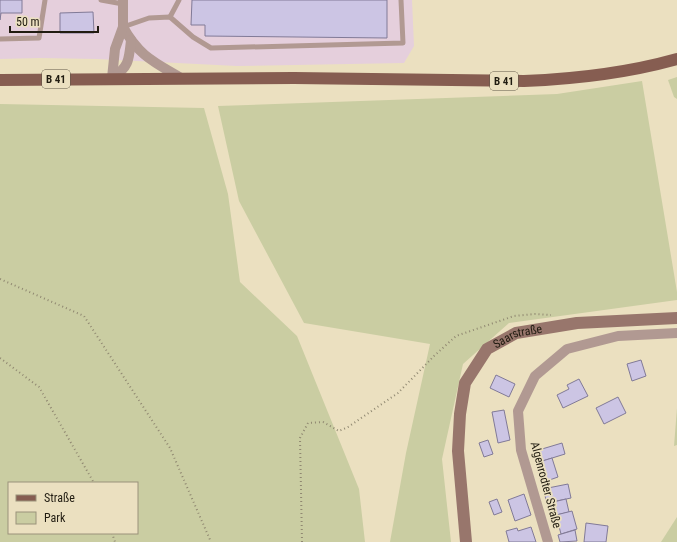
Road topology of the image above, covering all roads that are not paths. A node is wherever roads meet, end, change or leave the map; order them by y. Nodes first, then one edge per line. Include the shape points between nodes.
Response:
1 (45, 0) edge
2 (101, 0) edge
3 (179, 0) edge
4 (401, 0) edge
5 (123, 2) edge
6 (170, 17) junction
7 (123, 27) junction
8 (0, 39) edge
9 (131, 40) junction
10 (677, 59) edge
11 (112, 78) junction
12 (181, 78) junction
13 (0, 80) edge
14 (677, 318) edge
15 (677, 333) edge
16 (466, 542) edge
17 (548, 542) edge

1 - 8 lane via 39,38
2 - 5 lane
3 - 6 lane
4 - 6 lane via 403,43 212,48 193,37
5 - 7 street
6 - 7 lane via 149,18
7 - 9 street
7 - 11 street via 115,48
9 - 11 street via 127,64
9 - 12 street via 147,57
10 - 12 main road, B 41 via 598,75 554,80
11 - 12 main road, B 41
11 - 13 main road, B 41
14 - 16 street, Saarstraße via 570,324 516,333 487,349 465,383 460,414 458,451
15 - 17 street, Algenrodter Straße via 618,336 567,349 535,376 518,410 521,450

